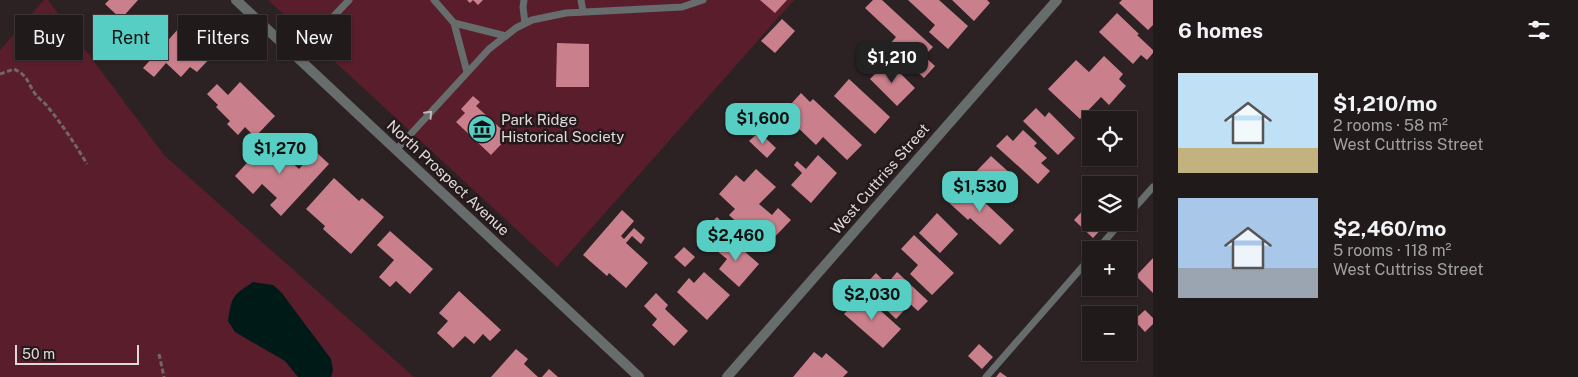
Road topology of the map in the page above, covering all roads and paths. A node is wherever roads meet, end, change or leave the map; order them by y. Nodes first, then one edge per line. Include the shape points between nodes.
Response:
1 (236, 0) edge
2 (349, 0) edge
3 (434, 0) edge
4 (524, 0) edge
5 (580, 0) edge
6 (703, 0) edge
7 (1057, 0) edge
8 (583, 12) junction
9 (335, 15) edge
10 (454, 23) junction
11 (525, 24) junction
12 (506, 36) junction
13 (277, 38) edge
14 (300, 60) edge
15 (467, 72) junction
16 (0, 74) edge
17 (396, 150) junction
18 (87, 164) dead end
19 (1153, 187) edge
20 (1137, 205) edge
21 (1113, 231) edge
22 (1105, 241) edge
23 (1082, 267) edge
24 (159, 354) dead end
25 (164, 377) edge
26 (639, 377) edge
27 (727, 377) edge
28 (986, 377) edge

1 - 13 street, North Prospect Avenue
2 - 9 lane
3 - 10 lane
4 - 11 lane
5 - 8 lane
6 - 8 lane via 682,7
7 - 27 street, West Cuttriss Street
8 - 11 lane via 566,12
10 - 12 lane
10 - 15 lane
11 - 12 lane
12 - 15 lane
14 - 17 street, North Prospect Avenue
17 -> 15 lane
16 - 18 path via 14,69 27,78
17 - 26 street, North Prospect Avenue
19 - 20 lane
21 - 22 lane
23 - 28 lane
24 - 25 path

